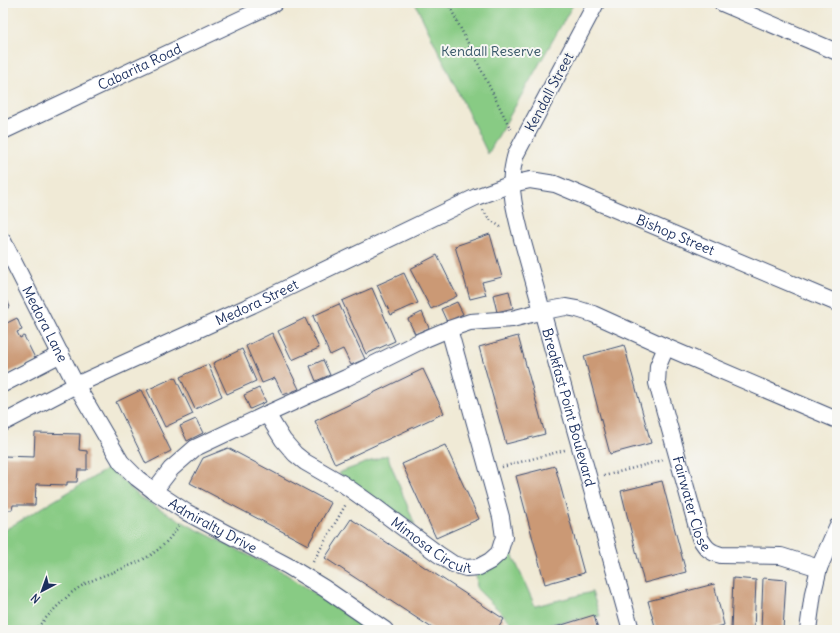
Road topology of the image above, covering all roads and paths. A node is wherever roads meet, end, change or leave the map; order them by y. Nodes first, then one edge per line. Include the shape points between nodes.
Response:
1 (275, 3) edge
2 (448, 3) edge
3 (596, 3) edge
4 (722, 3) edge
5 (837, 52) edge
6 (3, 131) edge
7 (520, 147) junction
8 (512, 184) junction
9 (3, 242) edge
10 (837, 304) edge
11 (543, 310) junction
12 (449, 329) junction
13 (666, 347) junction
14 (61, 354) junction
15 (3, 384) edge
16 (76, 385) junction
17 (267, 414) junction
18 (837, 420) edge
19 (3, 423) edge
20 (565, 450) dead end
21 (665, 459) dead end
22 (488, 471) junction
23 (589, 480) junction
24 (154, 492) junction
25 (353, 492) junction
26 (186, 512) junction
27 (837, 527) edge
28 (818, 568) junction
29 (304, 576) junction
30 (35, 630) edge
31 (385, 630) edge
32 (631, 630) edge
33 (808, 630) edge

1 - 6 street, Cabarita Road
2 - 7 path
3 - 7 street, Kendall Street
4 - 5 street
7 - 8 street, Kendall Street via 512,172
8 - 10 street, Bishop Street via 530,180 554,184
8 - 11 street, Breakfast Point Boulevard via 517,218
8 - 16 street, Medora Street via 476,198 252,305
9 - 14 street, Medora Lane
11 - 12 street via 512,319 470,322
11 - 13 street via 577,309
11 - 23 street, Breakfast Point Boulevard
12 - 17 street
12 - 22 street, Mimosa Circuit
13 - 18 street
13 - 28 street, Fairwater Close via 658,366 657,383 704,546 711,552 721,555 781,556
14 - 15 street
14 - 16 street, Medora Lane
16 - 19 street, Medora Street
16 - 24 street, Admiralty Drive via 121,462
17 - 24 street via 195,448 171,469
17 - 25 street, Mimosa Circuit via 295,454
20 - 22 path
21 - 23 path
22 - 25 street, Mimosa Circuit via 502,518 504,537 498,553 479,567 466,568 453,564
23 - 32 street, Breakfast Point Boulevard
24 - 26 street, Admiralty Drive
25 - 29 path
26 - 29 street, Admiralty Drive
26 - 30 path via 176,530 161,548 142,560 74,591
27 - 28 street
28 - 33 street
29 - 31 street, Admiralty Drive

